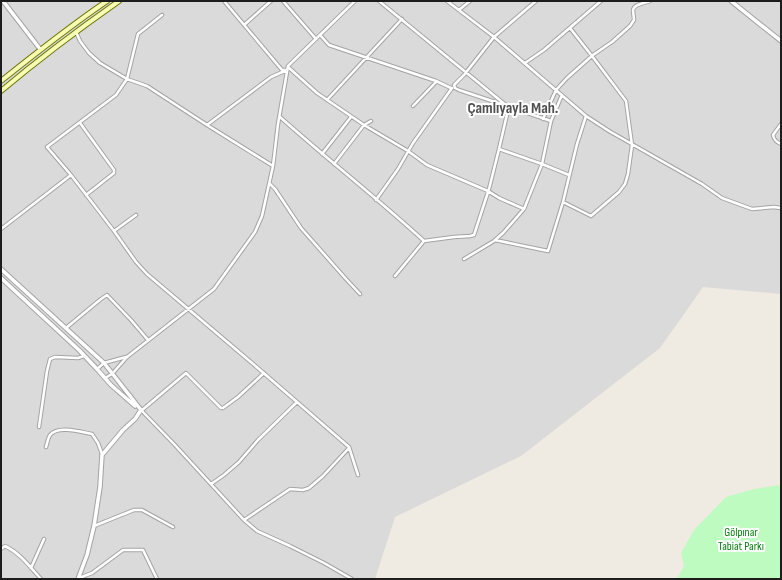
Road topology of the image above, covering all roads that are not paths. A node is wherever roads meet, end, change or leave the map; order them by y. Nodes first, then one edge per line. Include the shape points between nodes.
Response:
1 (3, 1) edge
2 (107, 1) edge
3 (119, 1) edge
4 (224, 1) edge
5 (271, 1) edge
6 (283, 1) edge
7 (355, 1) edge
8 (379, 1) edge
9 (447, 1) edge
10 (470, 1) edge
11 (536, 1) edge
12 (601, 1) edge
13 (650, 1) edge
14 (731, 1) edge
15 (459, 10) junction
16 (162, 15) dead end
17 (402, 19) junction
18 (244, 25) junction
19 (570, 28) junction
20 (76, 32) junction
21 (320, 35) junction
22 (494, 37) junction
23 (316, 39) junction
24 (781, 41) edge
25 (40, 50) junction
26 (592, 56) junction
27 (367, 58) junction
28 (524, 63) junction
29 (288, 66) junction
30 (287, 70) junction
31 (467, 72) junction
32 (127, 79) junction
33 (1, 81) edge
34 (436, 81) junction
35 (454, 85) junction
36 (451, 88) junction
37 (556, 90) junction
38 (1, 91) edge
39 (562, 95) junction
40 (327, 100) junction
41 (413, 106) dead end
42 (507, 106) junction
43 (279, 116) junction
44 (586, 116) junction
45 (351, 117) junction
46 (543, 118) junction
47 (551, 121) junction
48 (80, 122) junction
49 (371, 122) dead end
50 (781, 124) edge
51 (207, 125) junction
52 (364, 125) junction
53 (781, 144) edge
54 (632, 145) junction
55 (499, 148) junction
56 (408, 151) junction
57 (322, 154) junction
58 (334, 164) junction
59 (542, 164) junction
60 (273, 166) junction
61 (71, 175) junction
62 (569, 175) junction
63 (270, 183) junction
64 (488, 191) junction
65 (86, 195) junction
66 (376, 200) junction
67 (563, 202) junction
68 (781, 208) edge
69 (524, 209) junction
70 (136, 215) dead end
71 (1, 229) edge
72 (114, 231) junction
73 (495, 240) junction
74 (424, 241) junction
75 (464, 259) dead end
76 (1, 269) edge
77 (395, 276) dead end
78 (1, 278) edge
79 (360, 294) dead end
80 (189, 308) junction
81 (66, 328) junction
82 (148, 340) junction
83 (84, 356) junction
84 (126, 357) junction
85 (104, 363) junction
86 (97, 369) junction
87 (264, 373) junction
88 (112, 374) junction
89 (105, 378) junction
90 (297, 402) junction
91 (141, 411) junction
92 (39, 427) dead end
93 (46, 447) dead end
94 (349, 447) junction
95 (102, 455) junction
96 (358, 475) dead end
97 (211, 484) junction
98 (244, 520) junction
99 (94, 526) junction
100 (173, 527) dead end
101 (44, 538) dead end
102 (2, 547) edge
103 (31, 568) junction
104 (41, 579) edge
105 (78, 579) edge
106 (157, 579) edge
107 (352, 579) edge

1 - 25 street
2 - 25 main road
3 - 20 main road
4 - 18 street
5 - 18 street
6 - 23 street
7 - 21 street
8 - 17 street
9 - 15 street
10 - 15 street
11 - 22 street
12 - 19 street
13 - 26 street via 634,8 634,20 630,26
14 - 24 street
15 - 22 street
16 - 32 street via 138,34
17 - 27 street
17 - 31 street
18 - 30 street via 282,70
19 - 26 street
19 - 28 street
20 - 32 street via 89,53 100,63
20 - 38 main road
21 - 23 street
21 - 27 street via 329,45
22 - 28 street
22 - 31 street
23 - 29 street
25 - 33 main road
26 - 37 street
26 - 54 street via 626,101
27 - 34 street
27 - 40 street
28 - 37 street
29 - 30 street
29 - 40 street
30 - 43 street
30 - 51 street via 271,77
31 - 35 street
31 - 42 street
32 - 48 street via 116,96
32 - 51 street via 147,86
34 - 36 street
34 - 41 street
35 - 36 street
35 - 42 street via 459,90
36 - 56 street
37 - 39 street
37 - 46 street
39 - 44 street
39 - 47 street
40 - 45 street
42 - 46 street
42 - 55 street
43 - 57 street
43 - 60 street
44 - 54 street
44 - 62 street
45 - 52 street
45 - 57 street
46 - 47 street
47 - 59 street
48 - 61 street via 47,147
48 - 65 street via 114,170 114,173
49 - 52 street
50 - 53 street via 773,135 776,142
51 - 60 street
52 - 56 street
52 - 58 street
54 - 67 street via 625,184 592,216
54 - 68 street via 722,198 752,209
55 - 59 street
55 - 64 street
56 - 64 street via 427,165
56 - 66 street
57 - 58 street
58 - 66 street
59 - 62 street
59 - 69 street
60 - 63 street
61 - 65 street
61 - 71 street
62 - 67 street
63 - 79 street via 302,228
63 - 80 street via 262,216 255,232 214,289
64 - 69 street
64 - 74 street via 474,235
65 - 72 street
66 - 74 street
67 - 73 street via 548,251
69 - 73 street
70 - 72 street
72 - 80 street via 147,274
73 - 75 street
74 - 77 street
76 - 81 street
78 - 83 street
80 - 82 street
80 - 87 street
81 - 82 street via 107,295
81 - 85 street
82 - 84 street
83 - 86 street
83 - 92 street via 50,359 46,371
84 - 85 street
84 - 88 street
85 - 86 street
85 - 88 street
86 - 89 street
87 - 90 street
87 - 91 street via 238,397 221,408 186,373
88 - 89 street
88 - 91 street
89 - 91 street
90 - 94 street
90 - 97 street via 238,462
91 - 95 street
91 - 97 street
93 - 95 street via 49,435 58,429 70,430 92,434
94 - 96 street
94 - 98 street via 323,476 308,488 290,489
95 - 99 street
97 - 98 street
98 - 107 street via 257,531
99 - 100 street via 134,510 142,510
99 - 105 street via 88,555
101 - 103 street
102 - 103 street via 14,551
103 - 104 street
105 - 106 street via 92,573 123,550 143,550

